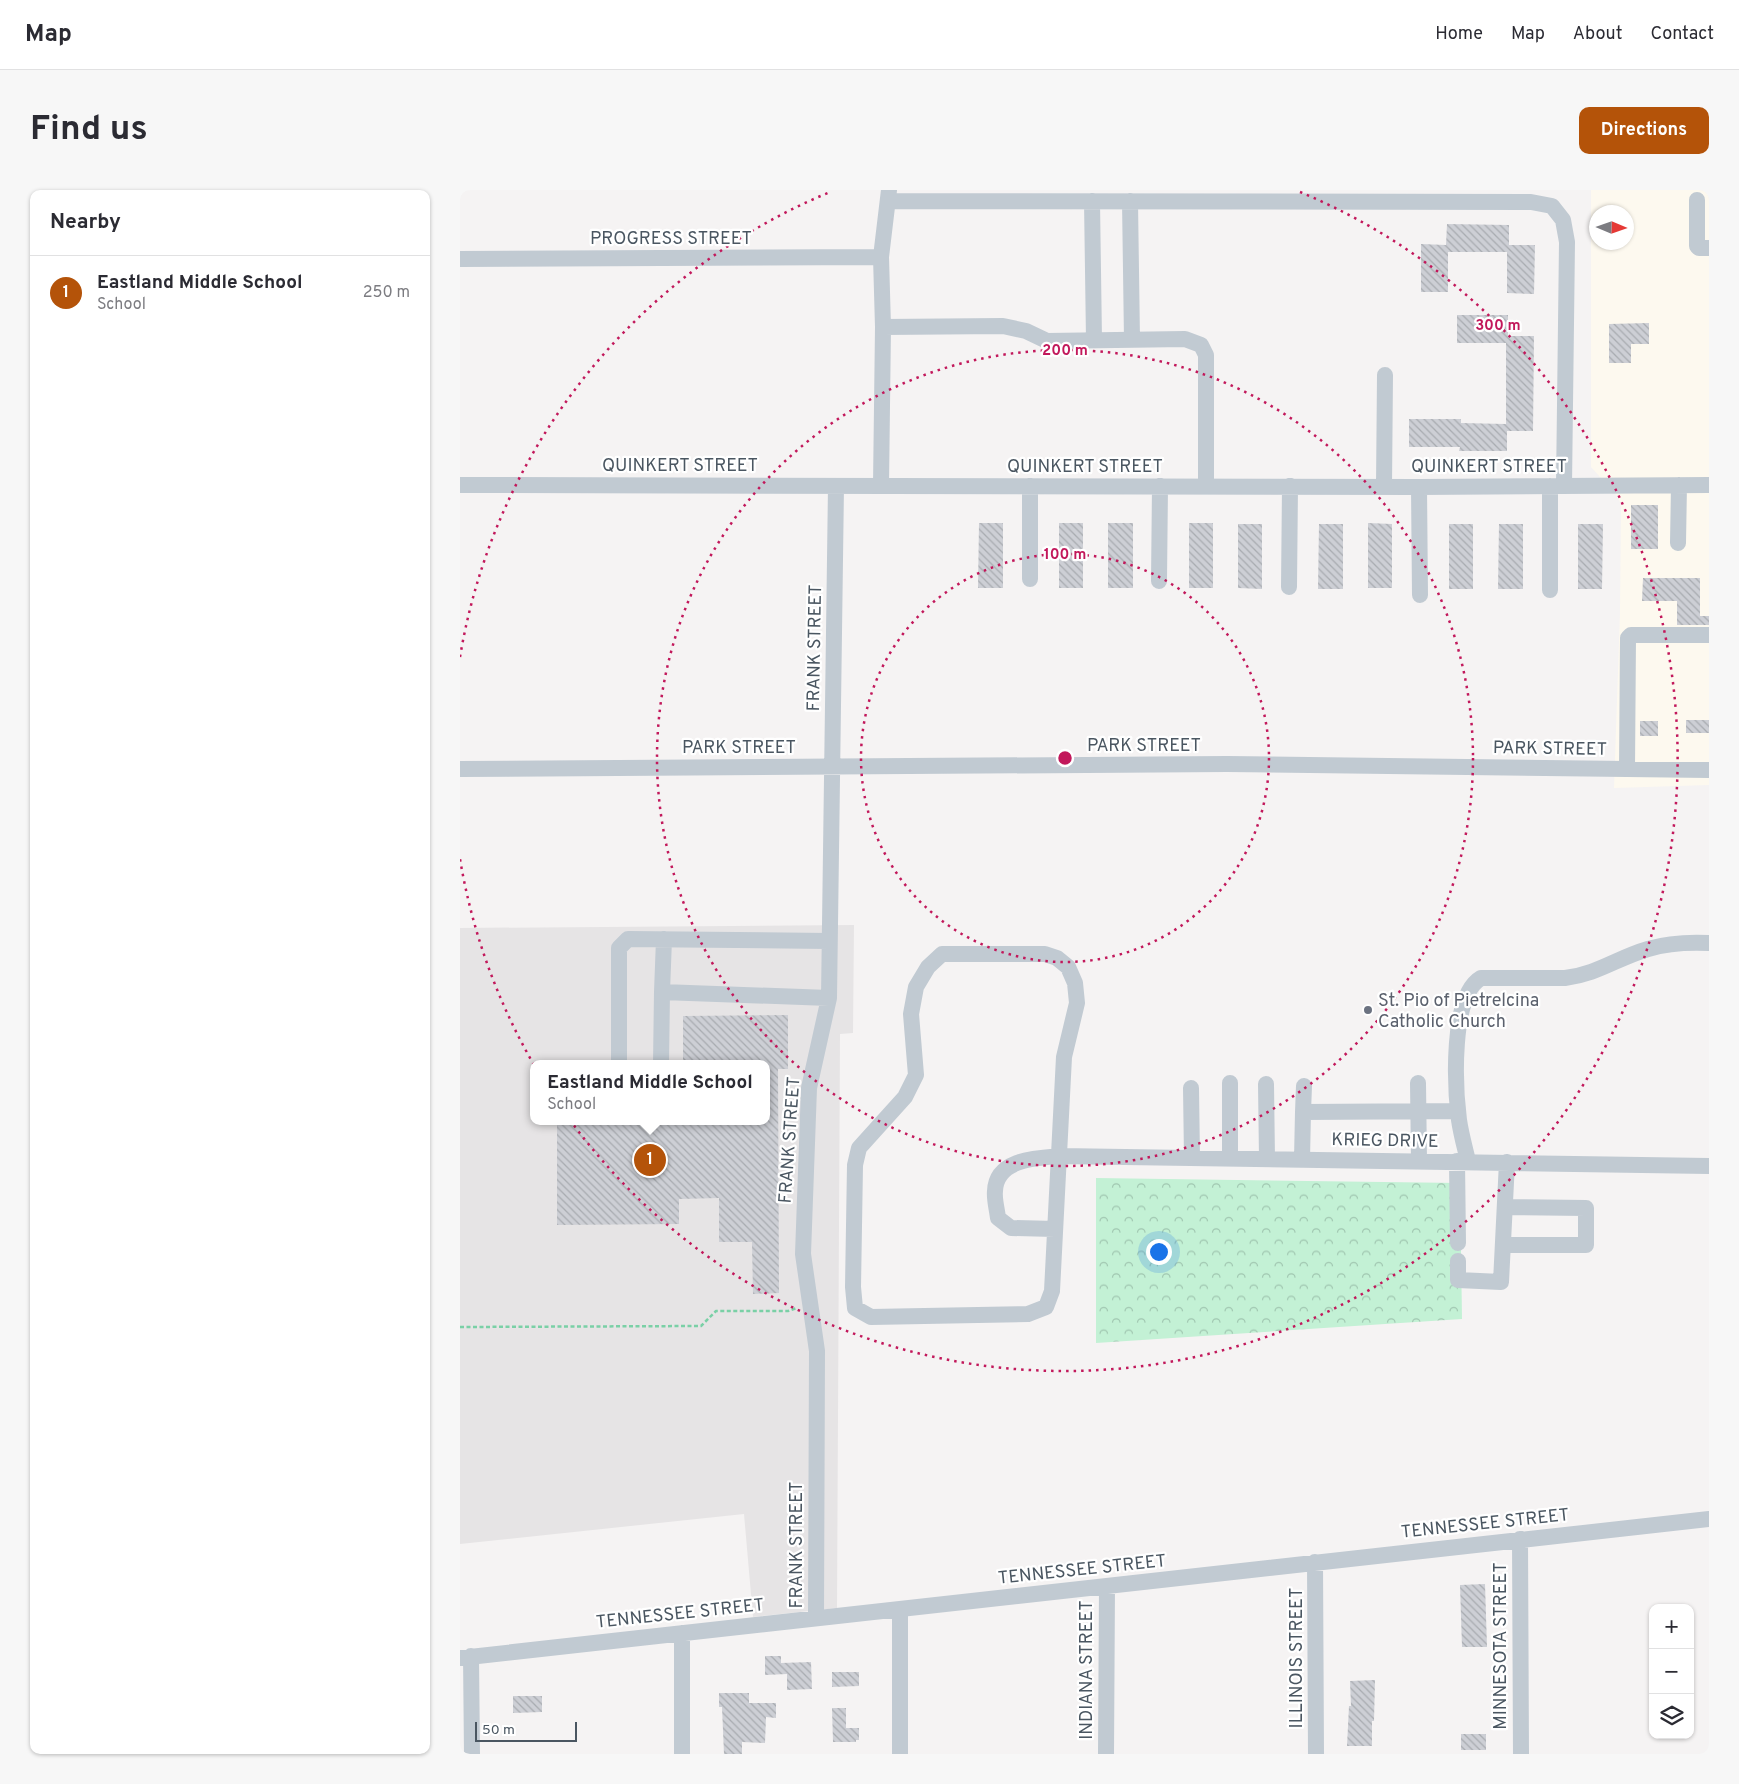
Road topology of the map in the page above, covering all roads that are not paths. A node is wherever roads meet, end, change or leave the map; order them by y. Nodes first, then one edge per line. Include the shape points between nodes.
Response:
1 (889, 195) edge
2 (1697, 200) dead end
3 (1092, 201) junction
4 (1130, 201) junction
5 (1709, 248) edge
6 (881, 257) junction
7 (460, 259) edge
8 (883, 327) junction
9 (1094, 340) junction
10 (1132, 340) junction
11 (1385, 375) dead end
12 (460, 485) edge
13 (880, 485) junction
14 (1679, 485) junction
15 (1709, 485) edge
16 (836, 486) junction
17 (1030, 486) junction
18 (1160, 486) junction
19 (1206, 486) junction
20 (1290, 486) junction
21 (1384, 486) junction
22 (1557, 486) junction
23 (1419, 487) junction
24 (1678, 544) dead end
25 (1030, 579) dead end
26 (1159, 581) dead end
27 (1288, 587) dead end
28 (1550, 590) dead end
29 (1420, 595) dead end
30 (1709, 635) edge
31 (832, 766) junction
32 (460, 769) edge
33 (1627, 769) junction
34 (1709, 770) edge
35 (664, 939) junction
36 (829, 940) junction
37 (1709, 943) edge
38 (662, 992) junction
39 (830, 998) junction
40 (619, 1060) edge
41 (661, 1060) edge
42 (1230, 1083) dead end
43 (1266, 1084) dead end
44 (1418, 1084) dead end
45 (1304, 1086) dead end
46 (1191, 1088) dead end
47 (1458, 1111) junction
48 (1303, 1112) junction
49 (1418, 1112) junction
50 (1060, 1156) junction
51 (1192, 1158) junction
52 (1230, 1158) junction
53 (1267, 1159) junction
54 (1302, 1159) junction
55 (1419, 1161) junction
56 (1463, 1161) junction
57 (1508, 1162) junction
58 (1709, 1166) edge
59 (1505, 1207) junction
60 (1056, 1229) junction
61 (1458, 1243) dead end
62 (1503, 1245) junction
63 (1458, 1261) dead end
64 (1709, 1519) edge
65 (1520, 1539) junction
66 (1315, 1562) junction
67 (1106, 1586) junction
68 (900, 1609) junction
69 (816, 1618) junction
70 (682, 1633) junction
71 (466, 1657) edge
72 (472, 1754) edge
73 (682, 1754) edge
74 (900, 1754) edge
75 (1106, 1754) edge
76 (1316, 1754) edge
77 (1521, 1754) edge

1 - 3 street
1 - 6 street
2 - 5 street via 1697,246
3 - 4 street
3 - 9 street
4 - 10 street
4 - 22 street via 1531,202 1552,206 1563,220 1567,242
6 - 7 street, PROGRESS STREET
6 - 8 street
8 - 9 street via 1003,326 1026,331 1047,341
8 - 13 street
9 - 10 street
10 - 19 street via 1185,340 1201,345 1206,355
11 - 21 street
12 - 16 street, QUINKERT STREET
13 - 16 street, QUINKERT STREET
13 - 17 street, QUINKERT STREET
14 - 15 street, QUINKERT STREET
14 - 22 street, QUINKERT STREET
14 - 24 street
16 - 31 street, FRANK STREET
17 - 18 street, QUINKERT STREET
17 - 25 street
18 - 19 street, QUINKERT STREET
18 - 26 street
19 - 20 street, QUINKERT STREET
20 - 21 street, QUINKERT STREET
20 - 27 street
21 - 23 street, QUINKERT STREET
22 - 23 street, QUINKERT STREET
22 - 28 street
23 - 29 street
30 - 33 street via 1631,635 1628,638
31 - 32 street, PARK STREET
31 - 33 street, PARK STREET via 1227,764
31 - 36 street, FRANK STREET
33 - 34 street, PARK STREET
35 - 36 street
35 - 38 street
35 - 40 street via 628,939 619,948
36 - 39 street, FRANK STREET
37 - 47 street via 1672,943 1648,949 1577,977 1481,978 1474,982 1464,1001 1456,1041
38 - 39 street
38 - 41 street
39 - 69 street, FRANK STREET via 809,1088 803,1254 817,1351
42 - 52 street
43 - 53 street
44 - 49 street
45 - 48 street
46 - 51 street
47 - 49 street
47 - 56 street
48 - 49 street
48 - 54 street
49 - 55 street
50 - 51 street, KRIEG DRIVE
50 - 60 street
50 - 60 street, KRIEG DRIVE via 1012,1164 999,1175 995,1190 998,1218 1011,1228
50 - 60 street via 1064,1057 1077,1003 1075,982 1068,967 1045,954 942,954 916,987 911,1014 916,1074 906,1097 859,1148 855,1165 852,1287 855,1308 871,1318 1028,1314 1046,1307 1052,1291
51 - 52 street, KRIEG DRIVE
52 - 53 street, KRIEG DRIVE
53 - 54 street, KRIEG DRIVE
54 - 55 street, KRIEG DRIVE
55 - 56 street, KRIEG DRIVE
56 - 57 street, KRIEG DRIVE
56 - 61 street
57 - 58 street, KRIEG DRIVE
57 - 59 street
59 - 62 street
59 - 62 street via 1586,1208 1586,1244
62 - 63 street via 1501,1282 1458,1280
64 - 65 street, TENNESSEE STREET
65 - 66 street, TENNESSEE STREET
65 - 77 street, MINNESOTA STREET
66 - 67 street, TENNESSEE STREET
66 - 76 street, ILLINOIS STREET
67 - 68 street, TENNESSEE STREET
67 - 75 street, INDIANA STREET
68 - 69 street, TENNESSEE STREET
68 - 74 street
69 - 70 street, TENNESSEE STREET
70 - 71 street, TENNESSEE STREET
70 - 73 street
71 - 72 street

